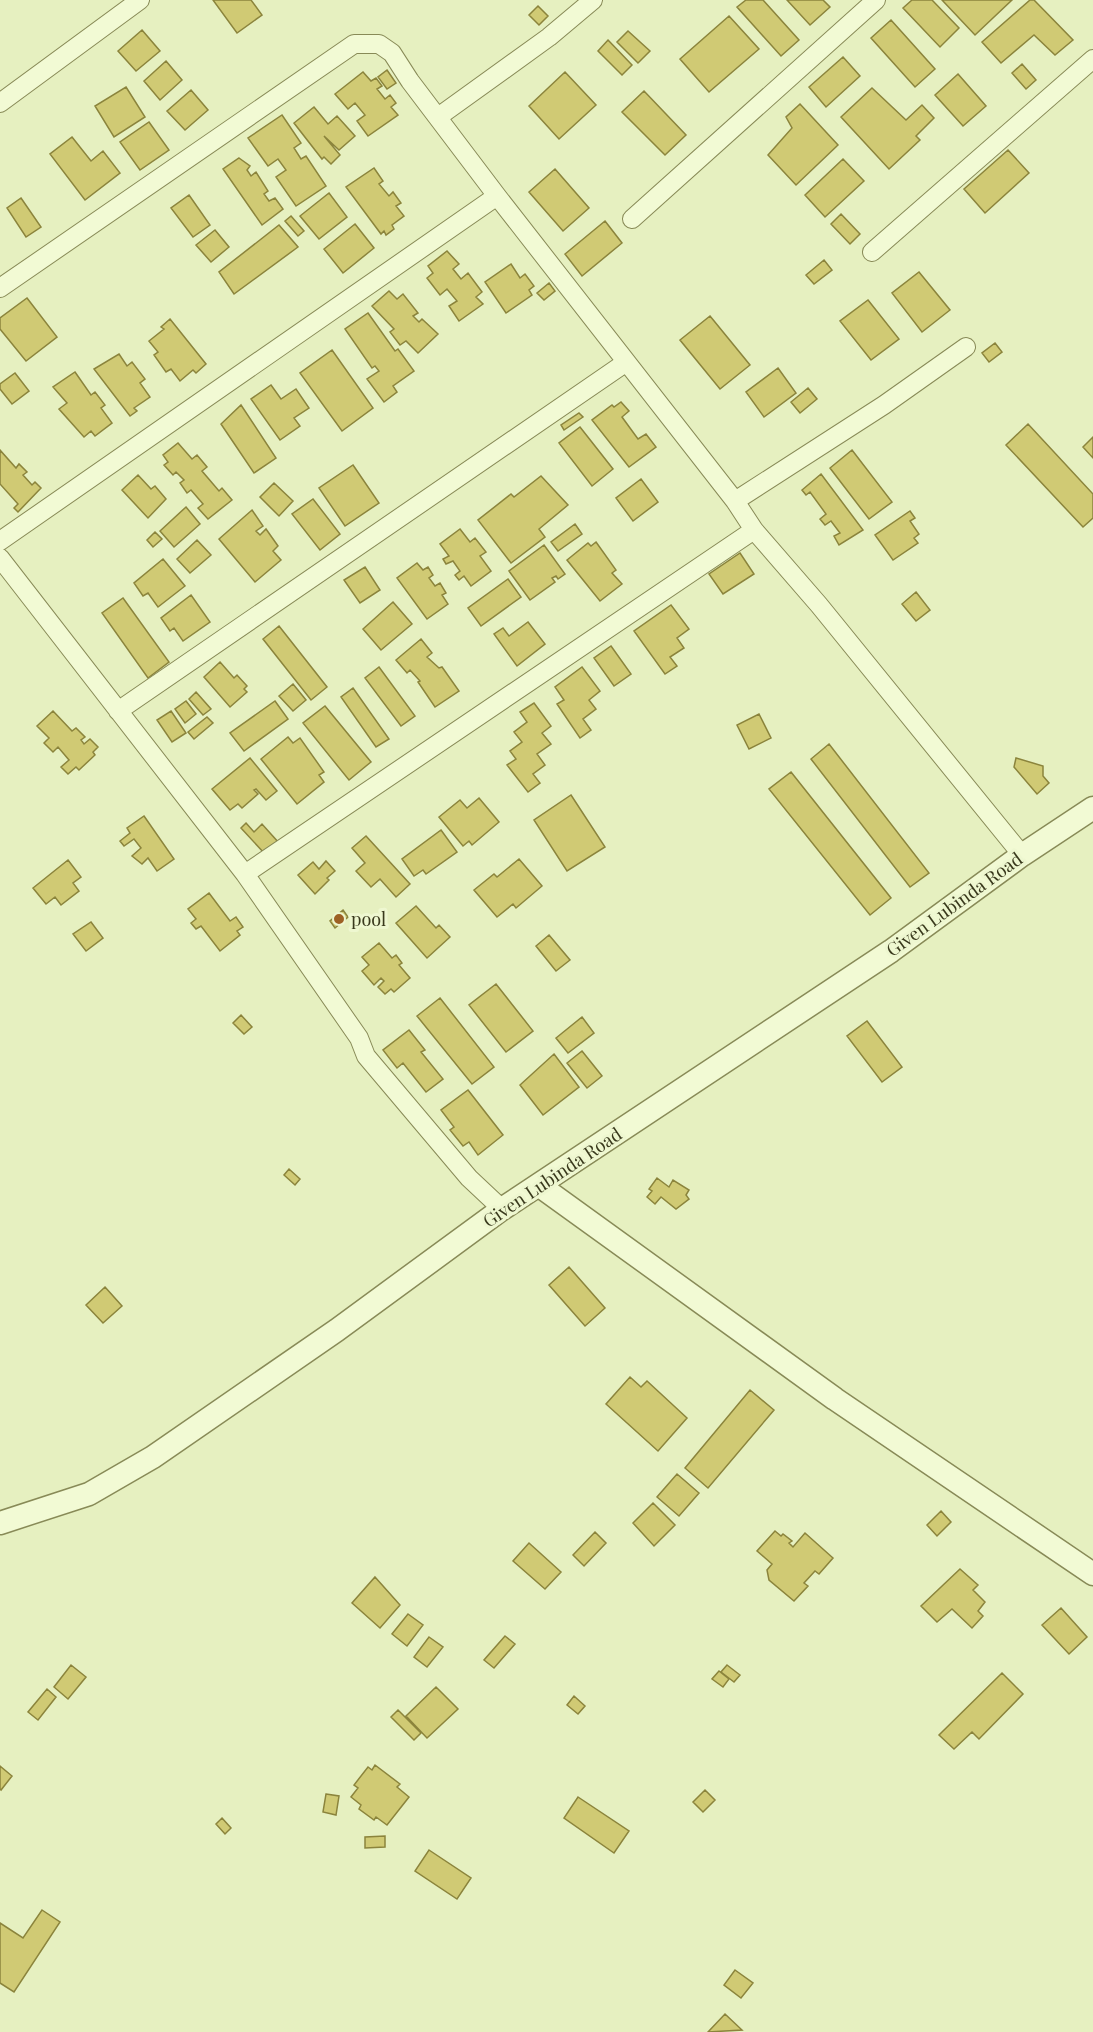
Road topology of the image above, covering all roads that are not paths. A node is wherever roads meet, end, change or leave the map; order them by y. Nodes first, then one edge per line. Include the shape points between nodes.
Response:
1 (140, 0) edge
2 (593, 0) edge
3 (876, 0) edge
4 (1093, 59) edge
5 (0, 103) edge
6 (438, 117) junction
7 (496, 196) junction
8 (632, 219) dead end
9 (872, 252) dead end
10 (0, 288) edge
11 (966, 347) dead end
12 (626, 363) junction
13 (735, 501) junction
14 (754, 530) junction
15 (0, 541) edge
16 (0, 558) edge
17 (118, 711) junction
18 (1093, 808) edge
19 (1022, 855) junction
20 (245, 874) junction
21 (540, 1186) junction
22 (502, 1209) junction
23 (0, 1523) edge
24 (1093, 1574) edge

1 - 5 street
2 - 6 street via 549,37
3 - 8 street
4 - 9 street
6 - 7 street
6 - 10 street via 393,54 379,44 354,44
7 - 12 street
7 - 15 street
11 - 13 street
12 - 13 street
12 - 17 street
13 - 14 street
14 - 19 street
14 - 20 street
16 - 17 street
17 - 20 street
18 - 19 street, Given Lubinda Road
19 - 21 street, Given Lubinda Road via 891,951
20 - 22 street via 359,1038 366,1056 469,1178
21 - 22 street, Given Lubinda Road
21 - 24 street via 826,1393
22 - 23 street, Given Lubinda Road via 145,1463 89,1494

